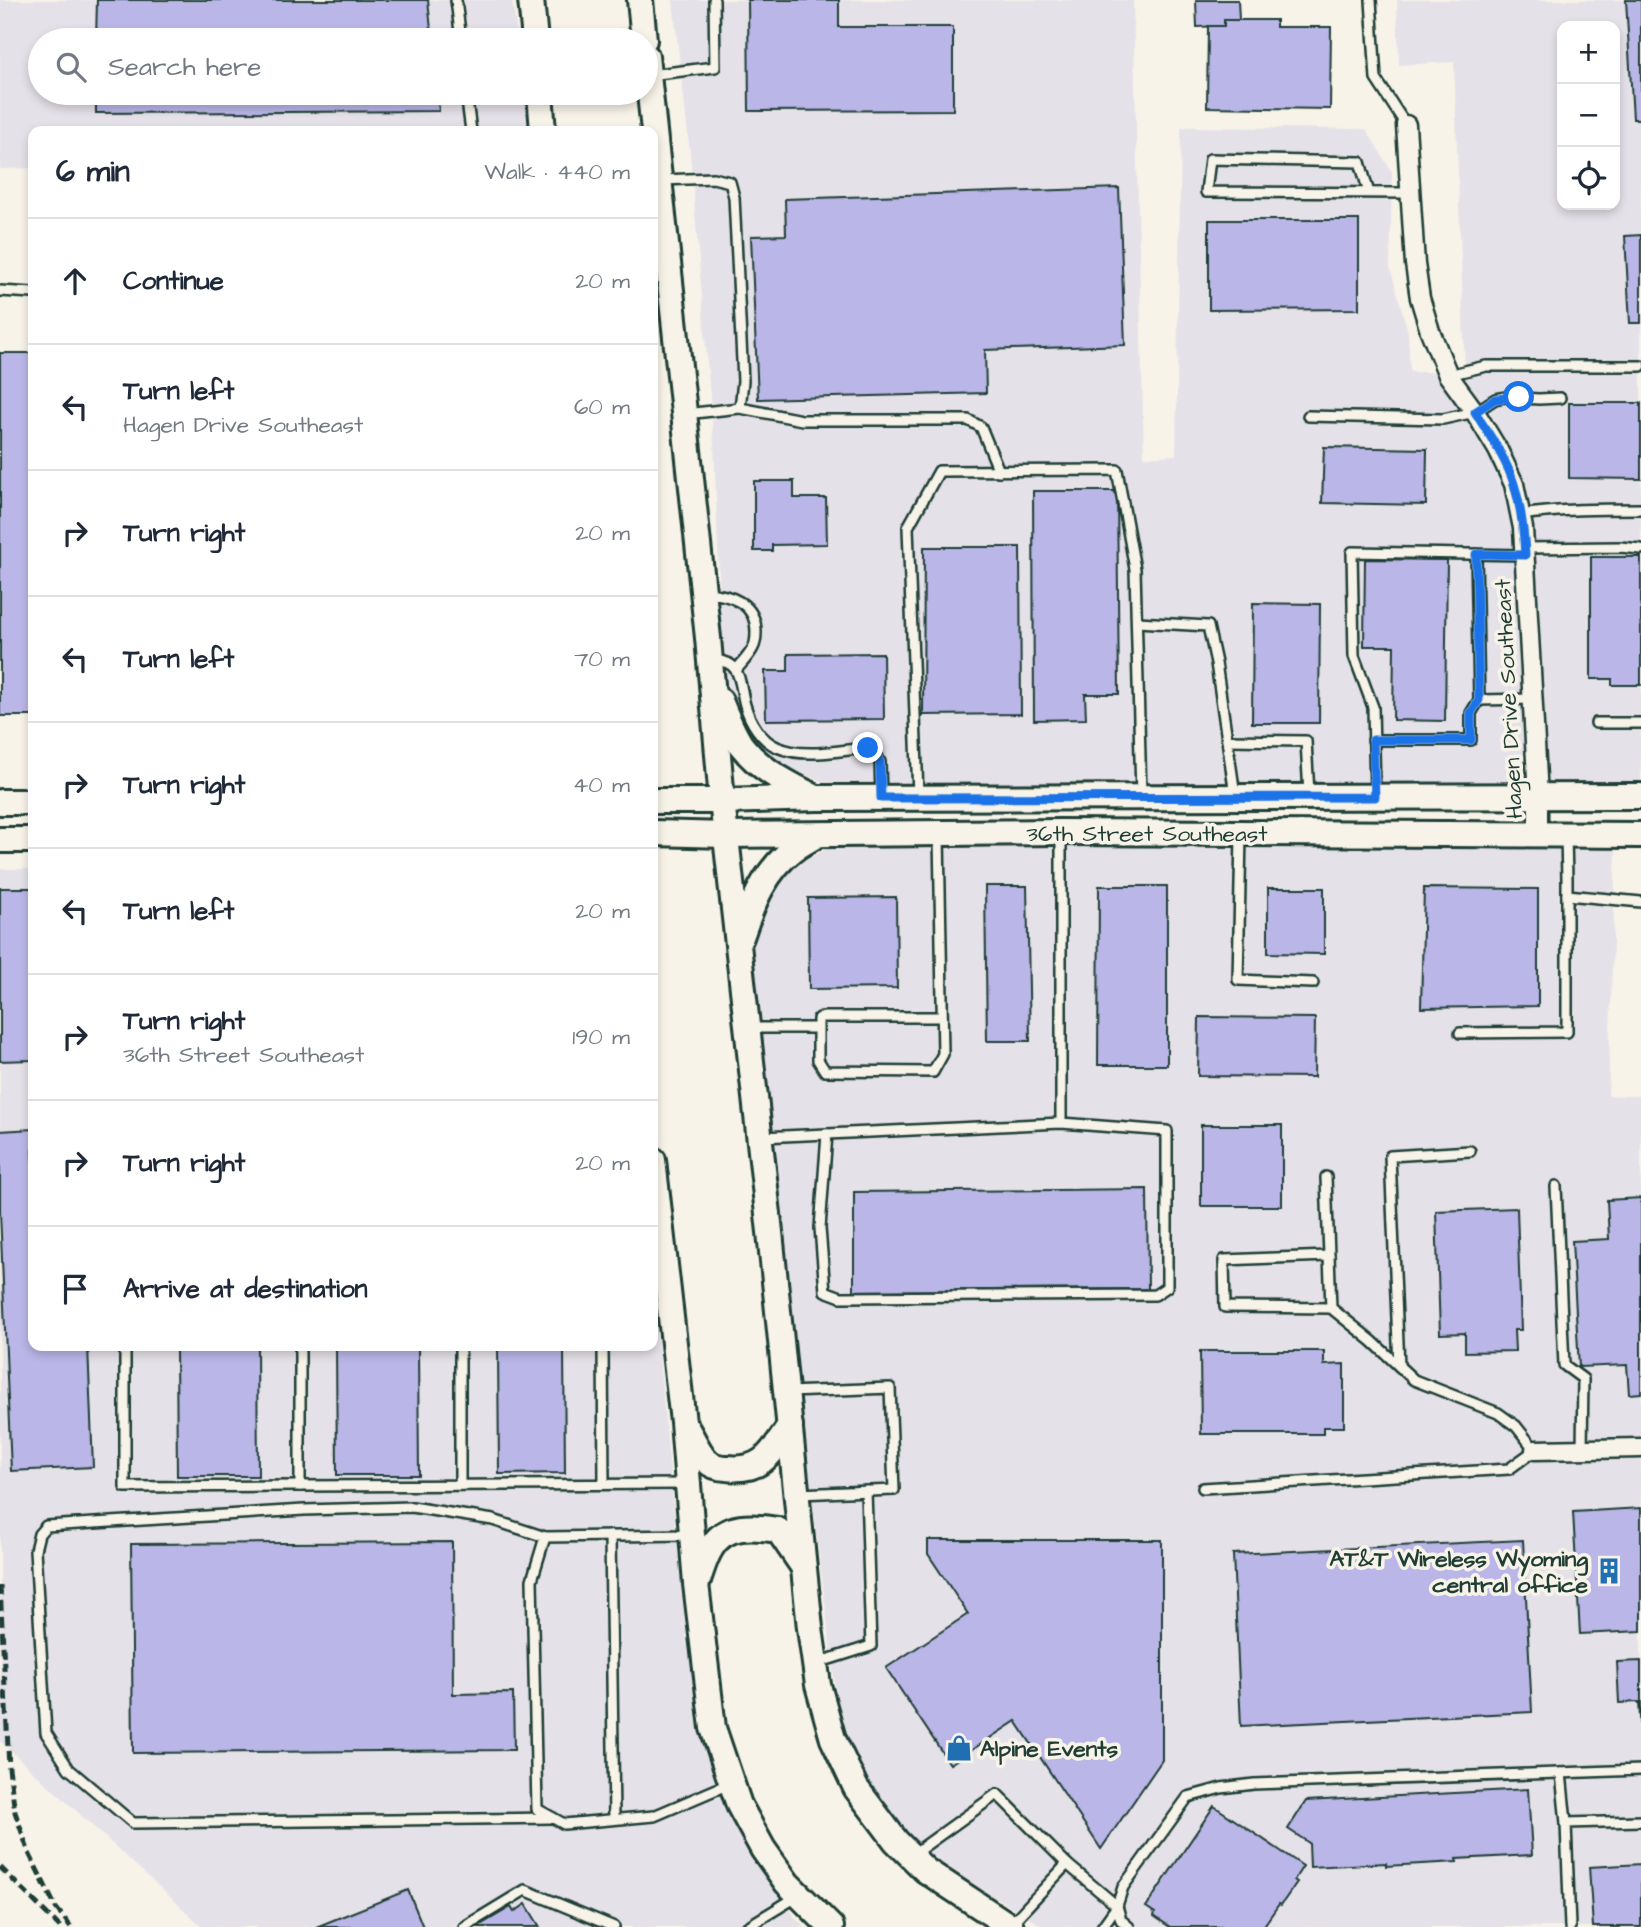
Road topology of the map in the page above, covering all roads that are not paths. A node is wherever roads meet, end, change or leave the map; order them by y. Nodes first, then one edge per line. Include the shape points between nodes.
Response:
1 (456, 0) edge
2 (531, 0) edge
3 (640, 0) edge
4 (714, 0) edge
5 (1371, 0) edge
6 (460, 28) edge
7 (534, 28) edge
8 (643, 28) edge
9 (658, 65) edge
10 (468, 105) edge
11 (541, 105) edge
12 (650, 105) edge
13 (1406, 125) joint
14 (470, 126) edge
15 (543, 126) edge
16 (651, 126) edge
17 (658, 182) edge
18 (1369, 193) junction
19 (1411, 193) junction
20 (658, 205) edge
21 (658, 287) edge
22 (0, 291) edge
23 (28, 293) edge
24 (673, 319) junction
25 (1641, 366) edge
26 (1448, 375) junction
27 (1560, 398) dead end
28 (740, 408) junction
29 (1475, 412) junction
30 (684, 414) junction
31 (1308, 416) dead end
32 (999, 471) junction
33 (1641, 509) edge
34 (1520, 515) junction
35 (1641, 549) edge
36 (1525, 552) junction
37 (1476, 554) junction
38 (703, 593) junction
39 (1137, 622) junction
40 (736, 670) junction
41 (711, 673) junction
42 (1533, 699) junction
43 (1479, 700) junction
44 (1596, 723) dead end
45 (1641, 723) edge
46 (1227, 740) junction
47 (1373, 740) junction
48 (1538, 796) junction
49 (1641, 796) edge
50 (918, 797) junction
51 (1141, 797) junction
52 (1235, 797) junction
53 (1309, 797) junction
54 (1375, 797) junction
55 (817, 798) junction
56 (881, 798) junction
57 (658, 801) edge
58 (722, 801) junction
59 (0, 802) edge
60 (28, 802) edge
61 (1061, 832) junction
62 (658, 833) edge
63 (939, 833) junction
64 (1241, 833) junction
65 (818, 834) junction
66 (1538, 834) junction
67 (1566, 834) junction
68 (726, 835) junction
69 (1641, 835) edge
70 (0, 840) edge
71 (28, 840) edge
72 (1567, 895) junction
73 (1641, 902) edge
74 (738, 944) junction
75 (1314, 983) dead end
76 (942, 1017) junction
77 (748, 1028) junction
78 (817, 1028) junction
79 (1460, 1033) dead end
80 (1061, 1124) junction
81 (827, 1134) junction
82 (760, 1137) junction
83 (1470, 1151) dead end
84 (1326, 1177) dead end
85 (1556, 1186) dead end
86 (658, 1204) edge
87 (1329, 1256) junction
88 (1331, 1308) junction
89 (125, 1351) edge
90 (300, 1351) edge
91 (460, 1351) edge
92 (603, 1351) edge
93 (1399, 1366) junction
94 (786, 1392) junction
95 (683, 1422) junction
96 (790, 1426) junction
97 (1641, 1448) edge
98 (1582, 1449) junction
99 (1535, 1450) junction
100 (688, 1483) junction
101 (604, 1484) junction
102 (460, 1485) junction
103 (300, 1486) junction
104 (1203, 1488) dead end
105 (866, 1491) junction
106 (797, 1494) junction
107 (692, 1535) junction
108 (610, 1536) junction
109 (545, 1537) junction
110 (804, 1569) junction
111 (696, 1584) junction
112 (815, 1663) junction
113 (1641, 1770) edge
114 (1561, 1773) junction
115 (731, 1783) junction
116 (553, 1818) junction
117 (614, 1819) junction
118 (1641, 1821) edge
119 (1566, 1823) junction
120 (911, 1856) junction
121 (1067, 1864) junction
122 (799, 1895) junction
123 (1118, 1906) junction
124 (1001, 1923) edge
125 (464, 1927) edge
126 (614, 1927) edge
127 (747, 1927) edge
128 (831, 1927) edge
129 (1102, 1927) edge
130 (1129, 1927) edge
131 (1570, 1927) edge

1 - 6 lane
2 - 7 street
3 - 8 street
4 - 9 lane via 715,67
5 - 13 lane via 1376,79
10 - 14 lane
11 - 15 street
12 - 16 street
13 - 19 street, Hagen Drive Southeast
17 - 28 lane via 713,178 730,182 743,381
18 - 18 lane via 1362,193 1206,192 1210,159 1360,162
18 - 19 lane
19 - 26 street, Hagen Drive Southeast via 1420,298
20 - 24 street
21 - 24 street
22 - 23 lane
24 - 30 street
25 - 26 lane via 1486,366
26 - 29 street, Hagen Drive Southeast
27 - 29 lane via 1505,397
28 - 30 lane
28 - 32 lane via 802,420 968,420 981,427
29 - 31 lane via 1418,420
29 - 34 street, Hagen Drive Southeast via 1514,484
30 - 38 street
32 - 39 lane via 1117,470 1135,569
32 - 50 lane via 939,471 908,527
33 - 34 lane
34 - 36 street, Hagen Drive Southeast
35 - 36 lane
36 - 37 lane
36 - 42 street, Hagen Drive Southeast
37 - 43 lane
37 - 47 lane via 1352,552 1354,656 1373,707
38 - 40 lane via 735,598 754,617 754,647
38 - 41 street
39 - 46 lane via 1208,626
39 - 51 lane
40 - 41 lane via 720,660
40 - 56 lane via 751,720 761,735 792,751 868,748 880,762
41 - 55 street via 740,743 752,758 769,773
41 - 58 street
42 - 43 lane
42 - 48 street, Hagen Drive Southeast
43 - 47 lane via 1471,713 1471,740
44 - 45 lane
46 - 52 lane
46 - 53 lane via 1306,741
47 - 54 lane
48 - 49 street, 36th Street Southeast
48 - 54 street, 36th Street Southeast
48 - 66 street, Hagen Drive Southeast
50 - 51 street, 36th Street Southeast
50 - 56 street, 36th Street Southeast
51 - 52 street, 36th Street Southeast
52 - 53 street, 36th Street Southeast
53 - 54 street, 36th Street Southeast
55 - 56 street, 36th Street Southeast
55 - 58 street, 36th Street Southeast
57 - 58 street, 36th Street Southeast
58 - 68 street
59 - 60 street
61 - 63 street, 36th Street Southeast
61 - 64 street, 36th Street Southeast
61 - 80 lane
62 - 68 street, 36th Street Southeast
63 - 65 street, 36th Street Southeast
63 - 76 lane
64 - 66 street, 36th Street Southeast
64 - 75 lane via 1238,980
65 - 68 street, 36th Street Southeast
65 - 74 street via 792,850 771,872 752,905
66 - 67 street, 36th Street Southeast
67 - 69 street, 36th Street Southeast
67 - 72 lane
68 - 74 street
70 - 71 street
72 - 73 lane
72 - 79 lane via 1567,1032
74 - 77 street
76 - 78 lane via 822,1017
76 - 78 lane via 943,1054 933,1072 825,1071 818,1060
77 - 78 lane
77 - 82 street
80 - 81 lane
80 - 81 lane via 1167,1131 1167,1287 1155,1295 841,1297 825,1291 820,1228
81 - 82 lane
82 - 94 street
83 - 93 lane via 1390,1156
84 - 87 lane
85 - 98 lane via 1564,1365 1583,1379
86 - 95 street
87 - 88 lane
87 - 88 lane via 1224,1259 1225,1307
88 - 93 lane
89 - 103 lane via 125,1487
90 - 103 lane
91 - 102 lane
92 - 101 lane
93 - 99 lane via 1414,1380 1498,1413 1516,1426
94 - 96 street
94 - 105 lane via 890,1388 894,1490
95 - 96 street via 707,1461 718,1468 734,1469 767,1459
95 - 100 street
96 - 106 street
97 - 98 street
98 - 99 street
99 - 104 lane via 1509,1469
100 - 101 lane
100 - 107 street
101 - 102 lane
102 - 103 lane
105 - 106 lane
105 - 112 lane via 871,1646
106 - 110 street
107 - 108 lane
107 - 111 street
108 - 109 lane
108 - 117 lane
109 - 116 lane via 531,1580 537,1809
109 - 116 lane via 493,1520 412,1507 317,1509 46,1526 35,1550 46,1733 69,1769 133,1823
110 - 111 street via 778,1530 751,1526 730,1530 712,1545
110 - 112 street
111 - 115 street via 713,1728
112 - 120 street via 833,1739 856,1788
113 - 114 lane
114 - 119 lane
114 - 123 lane via 1254,1784 1188,1797 1124,1887
115 - 117 lane via 654,1816
115 - 122 street via 763,1849
116 - 117 lane via 564,1824
118 - 119 lane
119 - 131 lane
120 - 121 lane via 997,1794
120 - 124 street
121 - 123 lane
121 - 124 lane
122 - 127 lane
122 - 128 street
123 - 129 lane
123 - 130 lane via 1121,1920
125 - 126 lane via 525,1890

